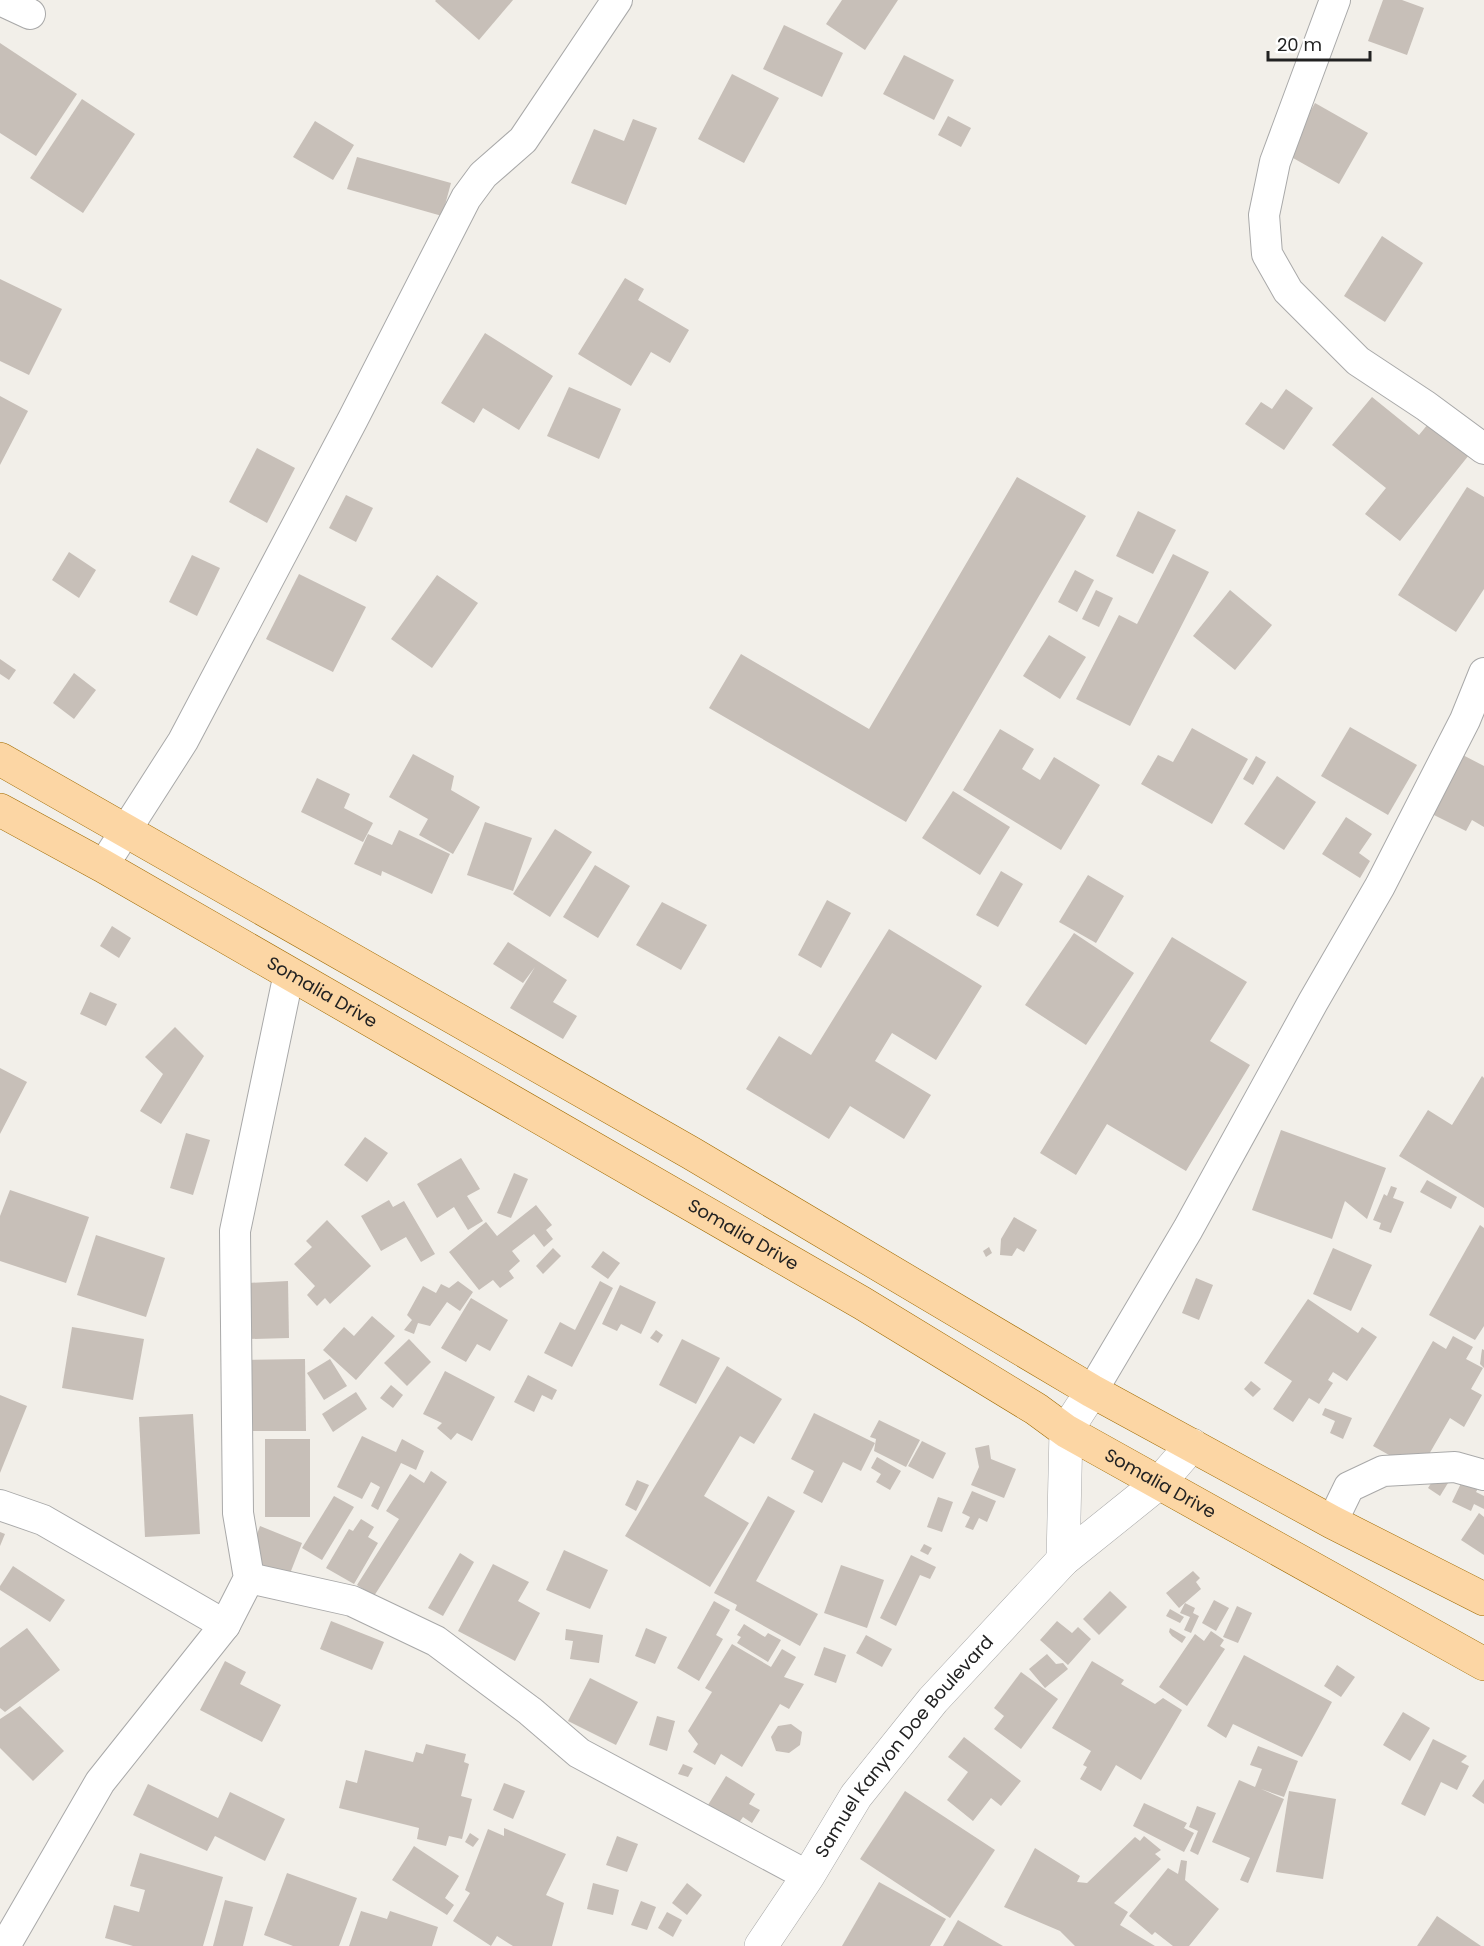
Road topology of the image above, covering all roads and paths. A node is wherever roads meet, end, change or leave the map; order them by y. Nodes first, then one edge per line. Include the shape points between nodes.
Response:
1 (0, 0) edge
2 (617, 0) edge
3 (1335, 0) edge
4 (30, 14) dead end
5 (1484, 449) edge
6 (1484, 673) edge
7 (1474, 725) edge
8 (0, 759) edge
9 (0, 810) edge
10 (126, 831) junction
11 (103, 866) junction
12 (289, 973) junction
13 (1092, 1391) junction
14 (1066, 1431) junction
15 (1192, 1445) junction
16 (1484, 1475) edge
17 (1160, 1482) junction
18 (0, 1505) edge
19 (1332, 1522) junction
20 (1063, 1560) junction
21 (249, 1578) junction
22 (1484, 1599) edge
23 (225, 1625) junction
24 (1484, 1664) edge
25 (808, 1875) junction
26 (5, 1946) edge
27 (761, 1946) edge

1 - 4 street
2 - 10 street via 523,140 483,175 466,198 189,730
3 - 5 street via 1275,162 1264,216 1267,254 1288,291 1358,361
6 - 7 street
7 - 13 street
8 - 10 main road
9 - 11 main road, Somalia Drive
10 - 11 street
10 - 13 main road via 681,1147
11 - 12 main road, Somalia Drive
12 - 14 main road, Somalia Drive via 862,1303
12 - 21 street via 235,1231 238,1514
13 - 14 street
13 - 15 main road
14 - 17 main road, Somalia Drive
14 - 20 street
15 - 17 street, Samuel Kanyon Doe Boulevard
15 - 19 main road
16 - 19 street via 1455,1467 1383,1472 1349,1487
17 - 20 street, Samuel Kanyon Doe Boulevard
17 - 24 main road, Somalia Drive
18 - 23 street via 43,1520
19 - 22 main road
20 - 25 street, Samuel Kanyon Doe Boulevard via 926,1709 856,1796
21 - 23 street
21 - 25 street via 352,1601 436,1641 579,1753
23 - 26 street via 100,1782
25 - 27 street, Samuel Kanyon Doe Boulevard

